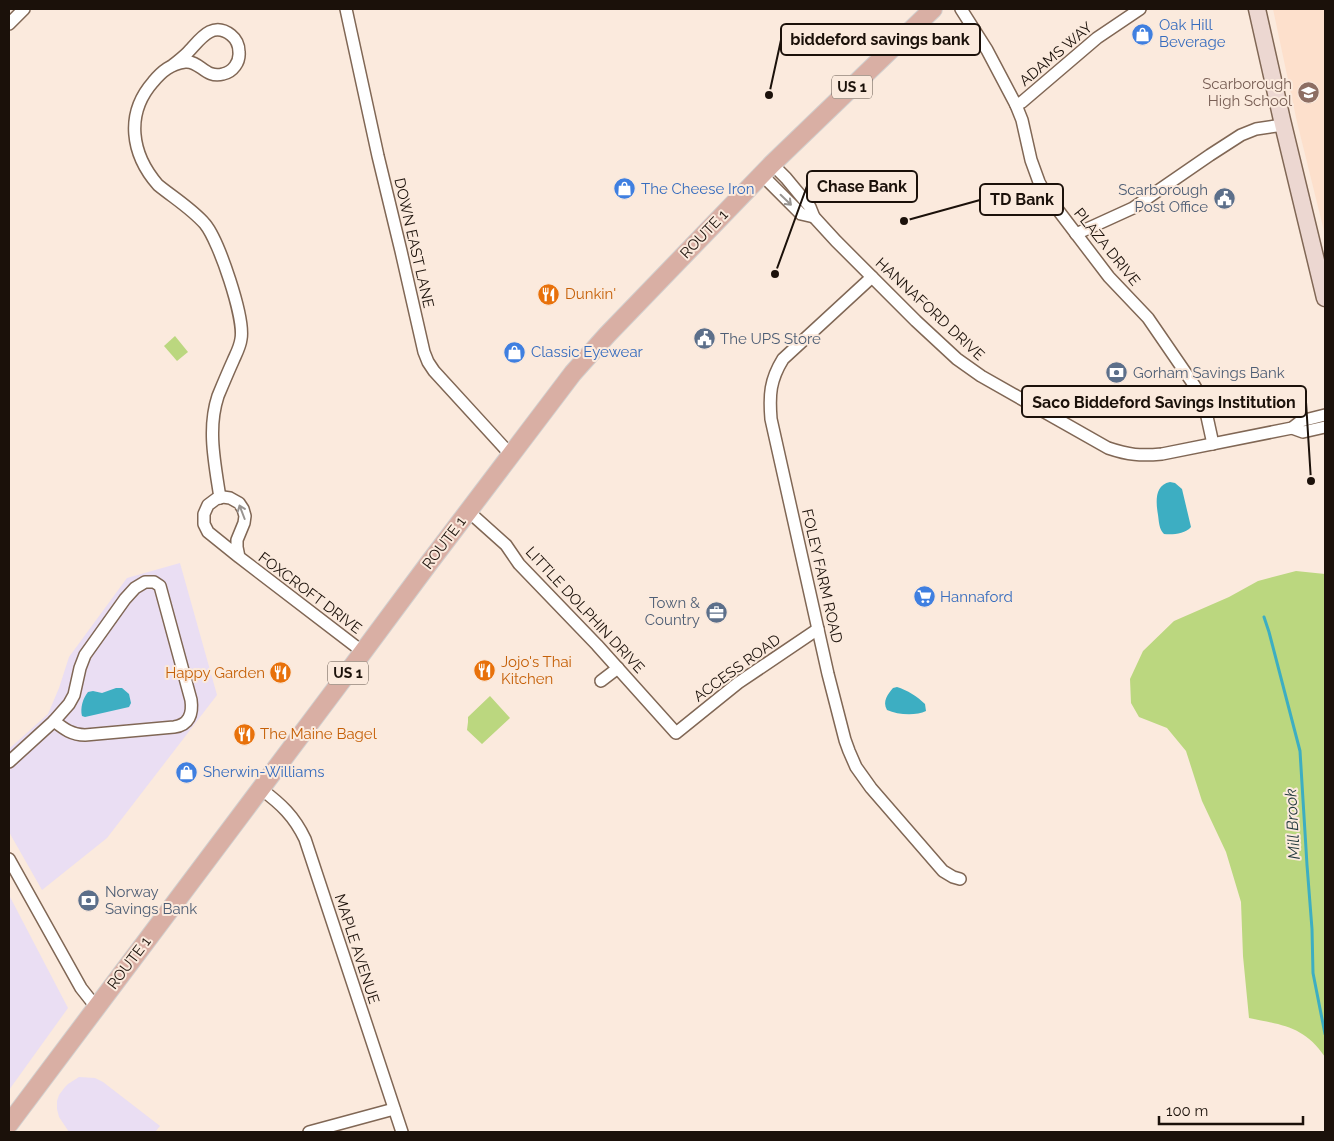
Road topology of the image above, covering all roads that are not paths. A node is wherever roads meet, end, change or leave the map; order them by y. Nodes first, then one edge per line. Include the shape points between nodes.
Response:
1 (24, 9) edge
2 (346, 9) edge
3 (933, 9) edge
4 (961, 9) edge
5 (1140, 9) edge
6 (1257, 9) edge
7 (11, 18) edge
8 (173, 65) junction
9 (1016, 105) junction
10 (1283, 125) junction
11 (767, 170) junction
12 (1076, 234) junction
13 (872, 277) junction
14 (1325, 298) edge
15 (1325, 416) edge
16 (1325, 427) edge
17 (1292, 428) junction
18 (1213, 444) junction
19 (510, 454) junction
20 (220, 498) junction
21 (468, 511) junction
22 (239, 558) junction
23 (818, 629) junction
24 (363, 652) junction
25 (618, 668) junction
26 (601, 681) dead end
27 (54, 721) junction
28 (676, 733) joint
29 (9, 762) edge
30 (260, 789) junction
31 (9, 859) edge
32 (960, 879) dead end
33 (96, 1008) junction
34 (394, 1109) junction
35 (9, 1124) edge
36 (309, 1132) edge
37 (402, 1132) edge

1 - 7 street
2 - 19 street, DOWN EAST LANE via 424,352 434,371
3 - 11 main road, ROUTE 1 / US 1
4 - 9 street, PLAZA DRIVE
5 - 9 street, ADAMS WAY via 1104,32
6 - 10 main road
8 - 8 street via 192,62 208,73 222,74 237,64 238,46 230,34 212,31 200,38
8 - 20 street via 161,73 144,95 135,117 134,133 140,158 154,180 203,222 211,234 229,280 242,327 240,344 214,413 213,450
9 - 12 street, PLAZA DRIVE via 1039,182 1050,202
10 - 12 street via 1241,135 1133,208
10 - 14 main road
11 - 13 street, HANNAFORD DRIVE via 786,178 810,207 814,217
11 - 19 main road, ROUTE 1 / US 1 via 607,335
12 - 18 street, PLAZA DRIVE via 1148,318 1194,385 1204,403
13 - 18 street, HANNAFORD DRIVE via 970,369 1108,448 1127,454 1149,455
13 - 23 street, FOLEY FARM ROAD via 789,352 771,385 773,431
15 - 17 street, HANNAFORD DRIVE via 1301,421
16 - 17 street, HANNAFORD DRIVE via 1303,432
17 - 18 street, HANNAFORD DRIVE
19 - 21 main road, ROUTE 1 / US 1
22 -> 20 street, FOXCROFT DRIVE via 237,540 244,523 244,512 236,501
20 - 22 street, FOXCROFT DRIVE via 206,508 204,524 211,535
21 - 24 main road, ROUTE 1 / US 1
21 - 25 street, LITTLE DOLPHIN DRIVE via 506,545 525,570
22 - 24 street, FOXCROFT DRIVE
23 - 28 street, ACCESS ROAD via 738,683
23 - 32 street, FOLEY FARM ROAD via 845,740 856,767 943,871
24 - 30 main road, ROUTE 1 / US 1
25 - 26 street
25 - 28 street, LITTLE DOLPHIN DRIVE
27 - 27 street via 74,695 83,657 125,599 144,582 158,584 191,700 189,720 174,727 85,735 72,733
27 - 29 street
30 - 33 main road, ROUTE 1 / US 1
30 - 34 street, MAPLE AVENUE via 292,816 305,839
31 - 33 street via 81,988
33 - 35 main road, ROUTE 1 / US 1
34 - 36 street
34 - 37 street, MAPLE AVENUE

